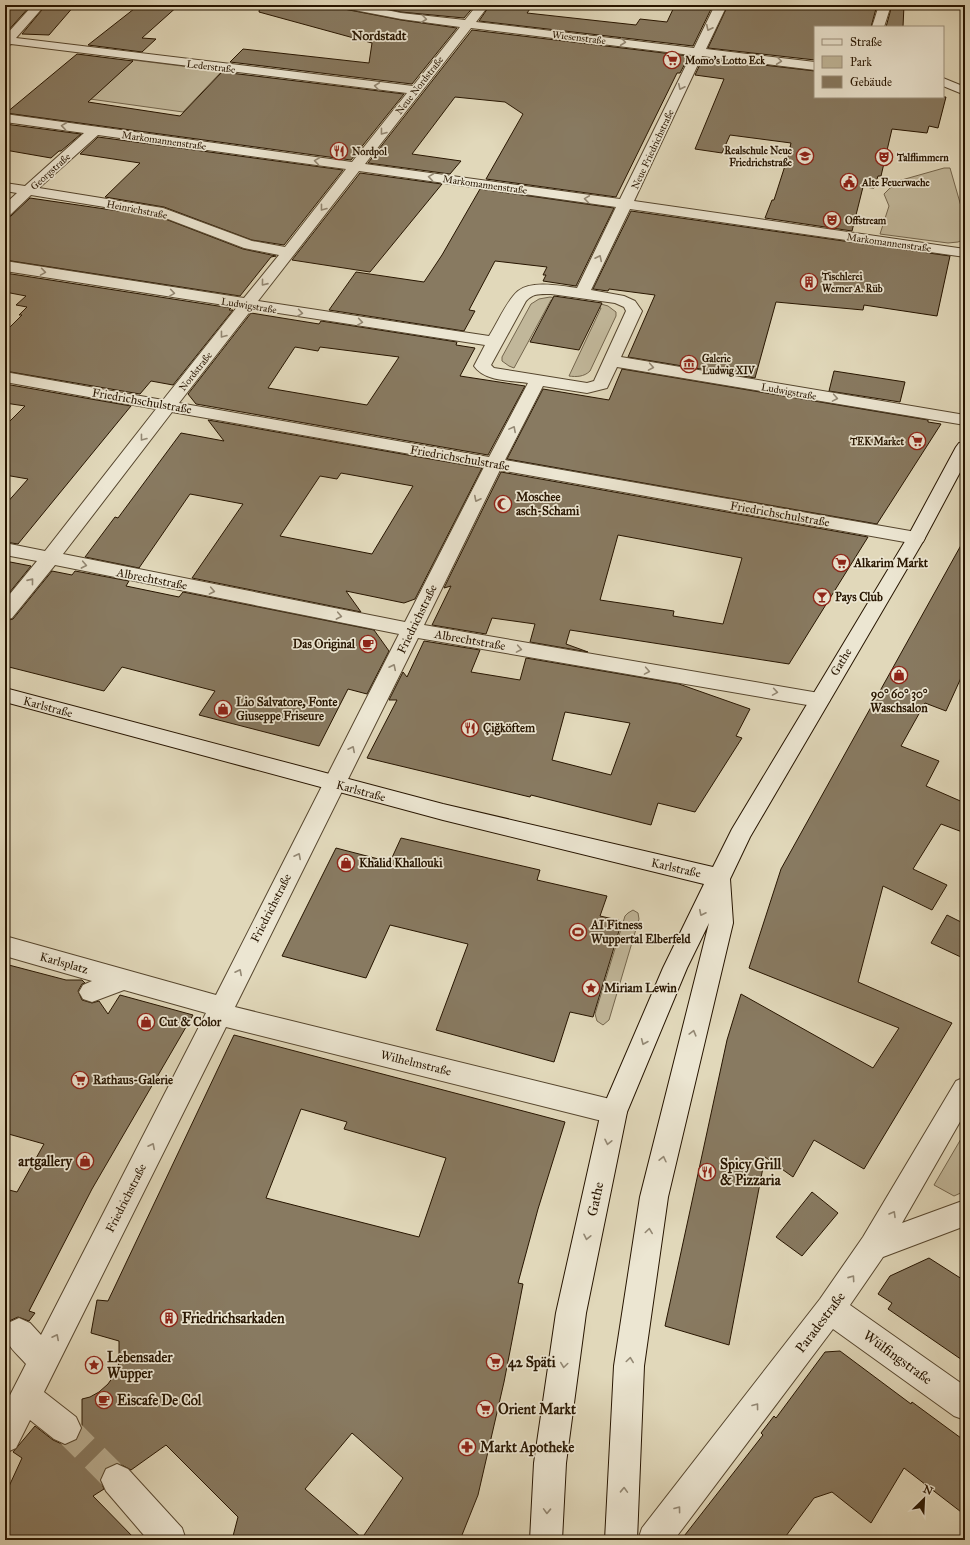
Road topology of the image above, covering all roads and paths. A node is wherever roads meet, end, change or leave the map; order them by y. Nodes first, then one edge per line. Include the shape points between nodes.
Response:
1 (38, 5) edge
2 (344, 5) edge
3 (483, 5) edge
4 (721, 5) edge
5 (885, 5) edge
6 (468, 24) junction
7 (878, 26) edge
8 (6, 42) edge
9 (698, 51) junction
10 (814, 66) edge
11 (944, 81) edge
12 (944, 81) edge
13 (965, 82) edge
14 (415, 90) junction
15 (965, 91) edge
16 (5, 118) edge
17 (95, 130) junction
18 (356, 166) junction
19 (5, 187) edge
20 (28, 190) junction
21 (626, 204) junction
22 (5, 212) edge
23 (289, 252) junction
24 (965, 253) edge
25 (5, 266) edge
26 (582, 293) junction
27 (247, 305) junction
28 (494, 342) junction
29 (613, 361) junction
30 (5, 377) edge
31 (538, 380) junction
32 (167, 406) junction
33 (965, 420) edge
34 (965, 447) edge
35 (494, 464) junction
36 (916, 538) junction
37 (5, 549) edge
38 (50, 558) junction
39 (5, 613) edge
40 (411, 630) junction
41 (5, 696) edge
42 (819, 700) junction
43 (335, 784) junction
44 (719, 878) junction
45 (5, 946) edge
46 (123, 979) junction
47 (92, 992) dead end
48 (220, 1010) junction
49 (965, 1090) edge
50 (614, 1112) junction
51 (965, 1213) edge
52 (873, 1247) junction
53 (830, 1309) junction
54 (19, 1333) dead end
55 (43, 1361) junction
56 (15, 1398) edge
57 (965, 1406) edge
58 (65, 1428) tunnel mouth
59 (5, 1437) edge
60 (117, 1480) tunnel mouth
61 (170, 1540) edge
62 (546, 1540) edge
63 (622, 1540) edge
64 (654, 1540) edge

1 - 8 street
2 -> 6 street, Wiesenstraße via 401,16
3 - 6 street, Neue Nordstraße
4 -> 9 street, Neue Friedrichstraße
5 - 7 street
6 -> 9 street, Wiesenstraße
6 - 14 street, Neue Nordstraße
14 -> 8 street, Lederstraße
9 -> 10 street, Wiesenstraße
9 -> 21 street, Neue Friedrichstraße
11 - 13 street
12 - 15 street
14 -> 18 street, Neue Nordstraße
17 -> 16 street, Markomannenstraße
18 -> 17 street, Markomannenstraße
17 - 20 street, Georgstraße
21 -> 18 street, Markomannenstraße
18 -> 23 street, Nordstraße
19 - 20 street, Heinrichstraße
20 - 22 street, Georgstraße
20 - 23 street, Heinrichstraße via 163,212 249,245
21 - 24 street, Markomannenstraße
26 -> 21 street, Neue Friedrichstraße
23 -> 27 street, Nordstraße
25 -> 27 street, Ludwigstraße
26 - 28 street via 551,289 533,290 522,295
26 - 29 street via 619,299 630,304 634,312
27 -> 28 street, Ludwigstraße
27 -> 32 street, Nordstraße
28 - 31 street via 482,366 489,372
29 - 31 street via 601,384 587,388
29 -> 33 street, Ludwigstraße
30 - 32 street, Friedrichschulstraße
35 -> 31 street, Friedrichstraße
32 - 35 street, Friedrichschulstraße
32 -> 38 street, Nordstraße
34 - 36 street, Gathe
35 - 36 street, Friedrichschulstraße
35 -> 40 street, Friedrichstraße
36 - 42 street, Gathe
37 - 38 street, Albrechtstraße
39 -> 38 street, Nordstraße
38 -> 40 street, Albrechtstraße
40 -> 42 street, Albrechtstraße
43 -> 40 street, Friedrichstraße
41 - 43 street, Karlstraße
42 - 44 street, Gathe via 740,836
43 - 44 street, Karlstraße
48 -> 43 street, Friedrichstraße
44 -> 50 street, Gathe via 675,968
63 -> 44 street, Gathe via 629,1366 648,1235 655,1190 721,923
45 - 46 street, Karlsplatz
46 - 47 street, Karlsplatz
46 - 48 street, Karlsplatz
48 - 50 street, Wilhelmstraße
55 -> 48 street, Friedrichstraße
52 -> 49 street, Paradestraße
50 -> 62 street, Gathe via 571,1314 550,1463
51 - 52 street
53 -> 52 street, Paradestraße
53 - 57 street, Wülfingstraße
64 -> 53 street, Paradestraße
54 - 55 street
55 - 56 street, Friedrichstraße
56 - 58 street
56 - 59 street, Friedrichstraße
60 - 61 street

